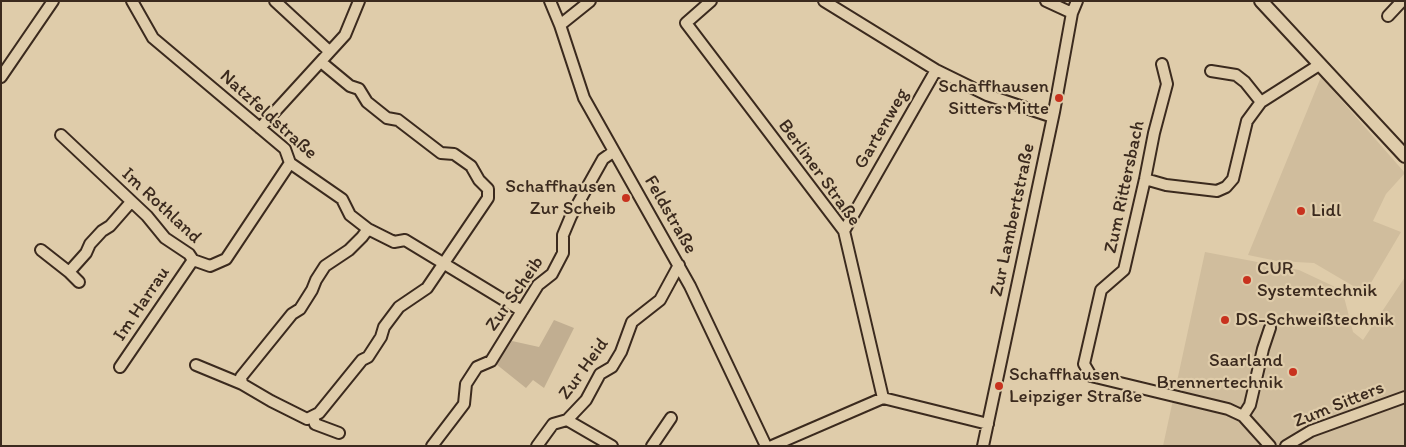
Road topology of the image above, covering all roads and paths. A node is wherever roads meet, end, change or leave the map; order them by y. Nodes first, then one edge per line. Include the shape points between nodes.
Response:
1 (53, 1) edge
2 (132, 1) edge
3 (275, 1) edge
4 (359, 1) edge
5 (550, 1) edge
6 (590, 1) edge
7 (711, 1) edge
8 (824, 1) edge
9 (1046, 1) edge
10 (1077, 1) edge
11 (1261, 1) edge
12 (1402, 1) edge
13 (1072, 13) junction
14 (1388, 16) dead end
15 (560, 25) junction
16 (329, 51) junction
17 (321, 62) junction
18 (1162, 64) dead end
19 (1319, 65) junction
20 (936, 70) junction
21 (1211, 71) dead end
22 (1, 77) edge
23 (1261, 102) junction
24 (1053, 117) junction
25 (260, 128) junction
26 (61, 135) dead end
27 (613, 152) junction
28 (1405, 156) edge
29 (290, 163) junction
30 (1145, 179) junction
31 (131, 202) junction
32 (368, 228) junction
33 (844, 231) junction
34 (41, 250) dead end
35 (193, 260) junction
36 (444, 264) junction
37 (679, 265) junction
38 (69, 272) junction
39 (78, 282) dead end
40 (522, 311) junction
41 (1270, 328) dead end
42 (196, 365) dead end
43 (120, 367) dead end
44 (242, 384) junction
45 (883, 398) junction
46 (1405, 398) edge
47 (313, 416) junction
48 (1243, 416) junction
49 (671, 418) dead end
50 (567, 420) junction
51 (988, 424) junction
52 (339, 433) dead end
53 (432, 446) edge
54 (537, 446) edge
55 (612, 446) edge
56 (652, 446) edge
57 (766, 446) edge
58 (772, 446) edge
59 (984, 446) edge
60 (1270, 446) edge
61 (1286, 446) edge

1 - 22 street
2 - 25 street, Natzfeldstraße via 153,38
3 - 16 street
4 - 16 street via 345,35
5 - 15 street, Feldstraße
6 - 15 street
7 - 33 street, Berliner Straße via 686,23
8 - 20 street
9 - 13 street
10 - 13 street, Zur Lambertstraße
11 - 19 street
12 - 14 street
13 - 24 street, Zur Lambertstraße
15 - 27 street, Feldstraße via 584,98
16 - 17 street
17 - 25 street
17 - 36 street via 350,86 359,89 367,102 387,118 398,120 441,153 454,154 471,166 488,189 488,198
18 - 30 street, Zum Rittersbach via 1166,84
19 - 23 street
19 - 28 street
20 - 24 street via 987,94
20 - 33 street, Gartenweg
21 - 23 street via 1236,75
23 - 30 street via 1247,121 1233,179 1226,187 1217,191
24 - 51 street, Zur Lambertstraße
25 - 29 street, Natzfeldstraße via 285,149
26 - 31 street, Im Rothland
27 - 37 street, Feldstraße
27 - 40 street, Zur Scheib via 603,159 571,216 563,235 563,253 552,274 538,285
29 - 32 street, Natzfeldstraße via 342,199 350,214
29 - 35 street, Im Rothland via 226,260 210,266
30 - 48 street, Zum Rittersbach via 1124,270 1101,290 1084,364 1091,376 1228,409
31 - 35 street, Im Rothland via 148,216 165,238
31 - 38 street via 90,244
32 - 36 street, Natzfeldstraße via 394,242 404,240
32 - 44 street via 349,250 325,266 300,309 292,314 241,377
33 - 45 street, Berliner Straße
34 - 38 street
35 - 43 street, Im Harrau
36 - 40 street, Natzfeldstraße
36 - 47 street via 427,288 399,307 368,357 362,360 319,414
37 - 50 street, Zur Heid via 660,300 632,322 612,367 600,374 586,400
37 - 57 street, Feldstraße
38 - 39 street
40 - 53 street, Zur Scheib via 491,361 477,367 466,384 464,404
41 - 48 street via 1250,405
42 - 44 street
44 - 47 street via 307,419
45 - 51 street
45 - 58 street
46 - 61 street, Zum Sitters via 1311,431
47 - 52 street via 315,424
48 - 60 street, Zum Rittersbach
49 - 56 street
50 - 54 street, Zur Heid via 553,424
50 - 55 street, Zur Heid
51 - 59 street, Zur Lambertstraße

